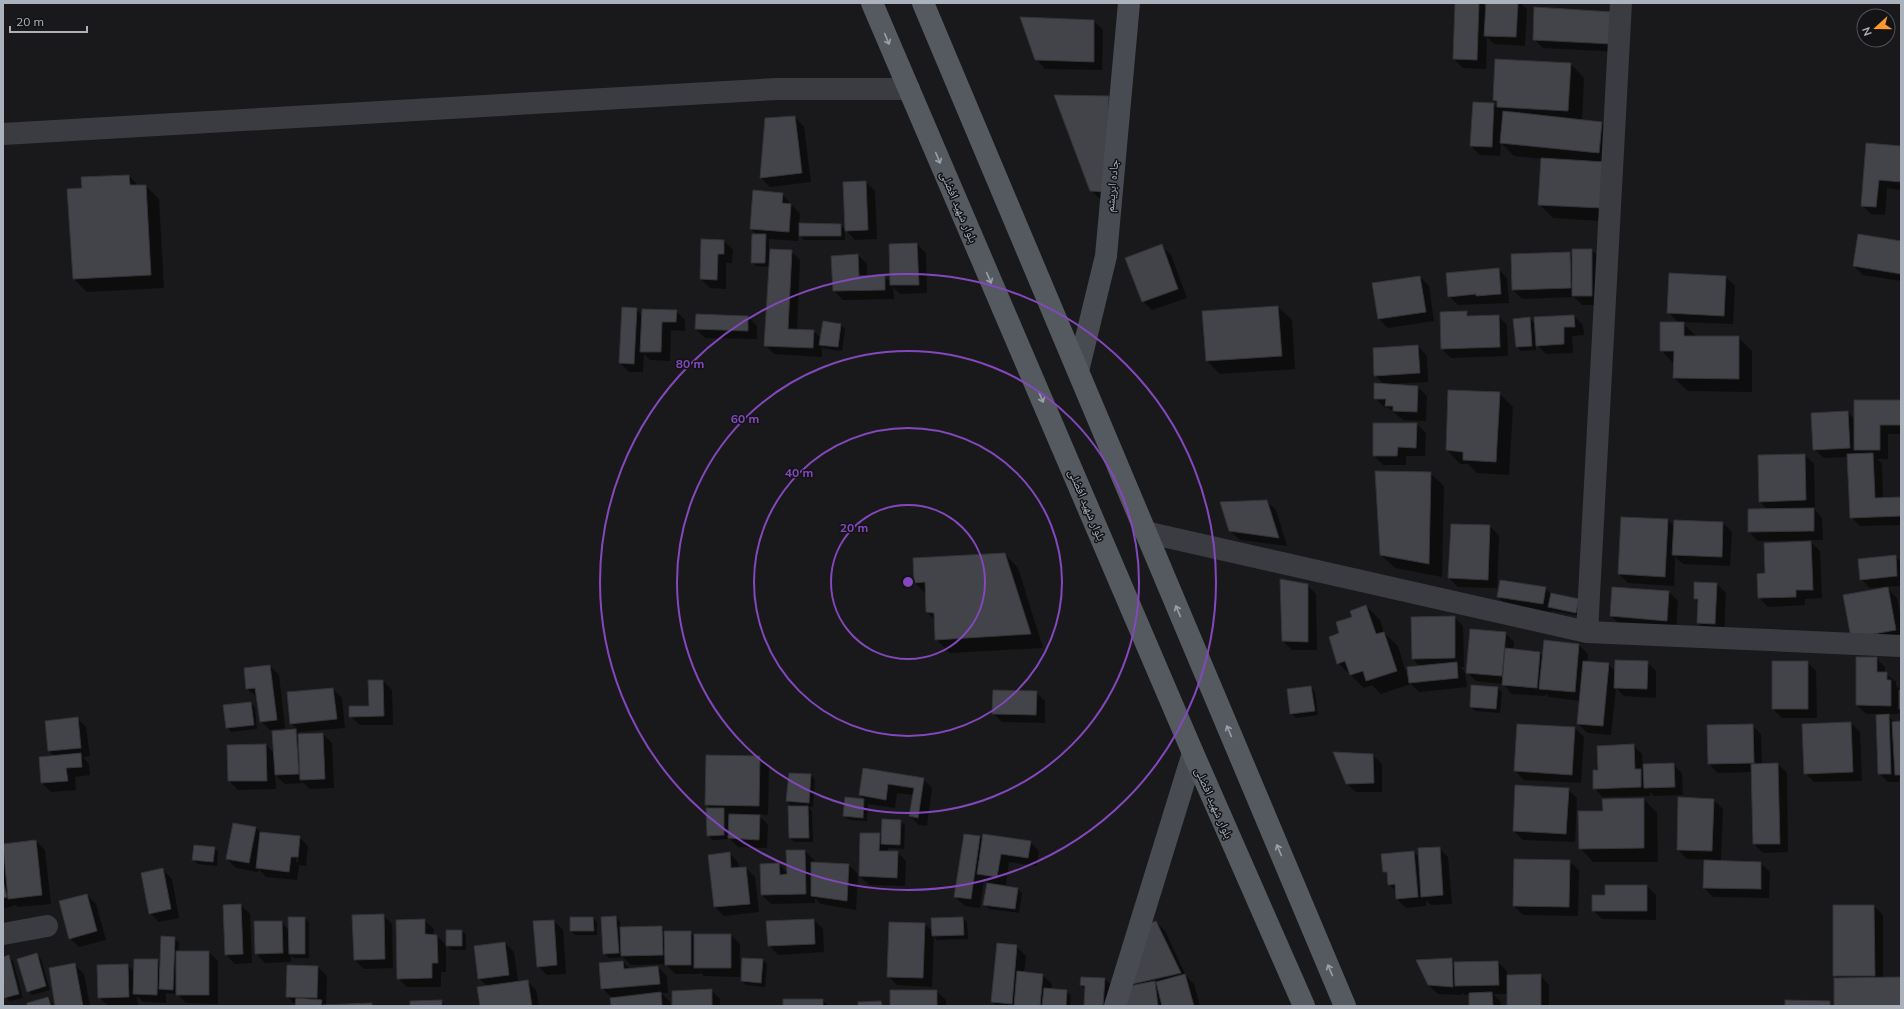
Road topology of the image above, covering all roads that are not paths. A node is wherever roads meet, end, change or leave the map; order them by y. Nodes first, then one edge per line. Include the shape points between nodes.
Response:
1 (872, 3) edge
2 (923, 3) edge
3 (1129, 3) edge
4 (1621, 3) edge
5 (909, 90) junction
6 (3, 134) edge
7 (1079, 367) junction
8 (1145, 532) junction
9 (1587, 632) junction
10 (1901, 646) edge
11 (1192, 753) junction
12 (47, 926) dead end
13 (3, 934) edge
14 (1115, 1006) edge
15 (1304, 1006) edge
16 (1345, 1006) edge

1 -> 5 main road, بلوار شهید افضلی
2 - 7 main road
3 - 7 main road, جاده ابریشم via 1106,256
4 - 9 street
5 - 6 street via 776,89
5 -> 11 main road, بلوار شهید افضلی
7 - 8 main road
8 - 9 street
16 -> 8 main road
9 - 10 street
11 - 14 main road
11 - 15 main road, بلوار شهید افضلی
12 - 13 street

